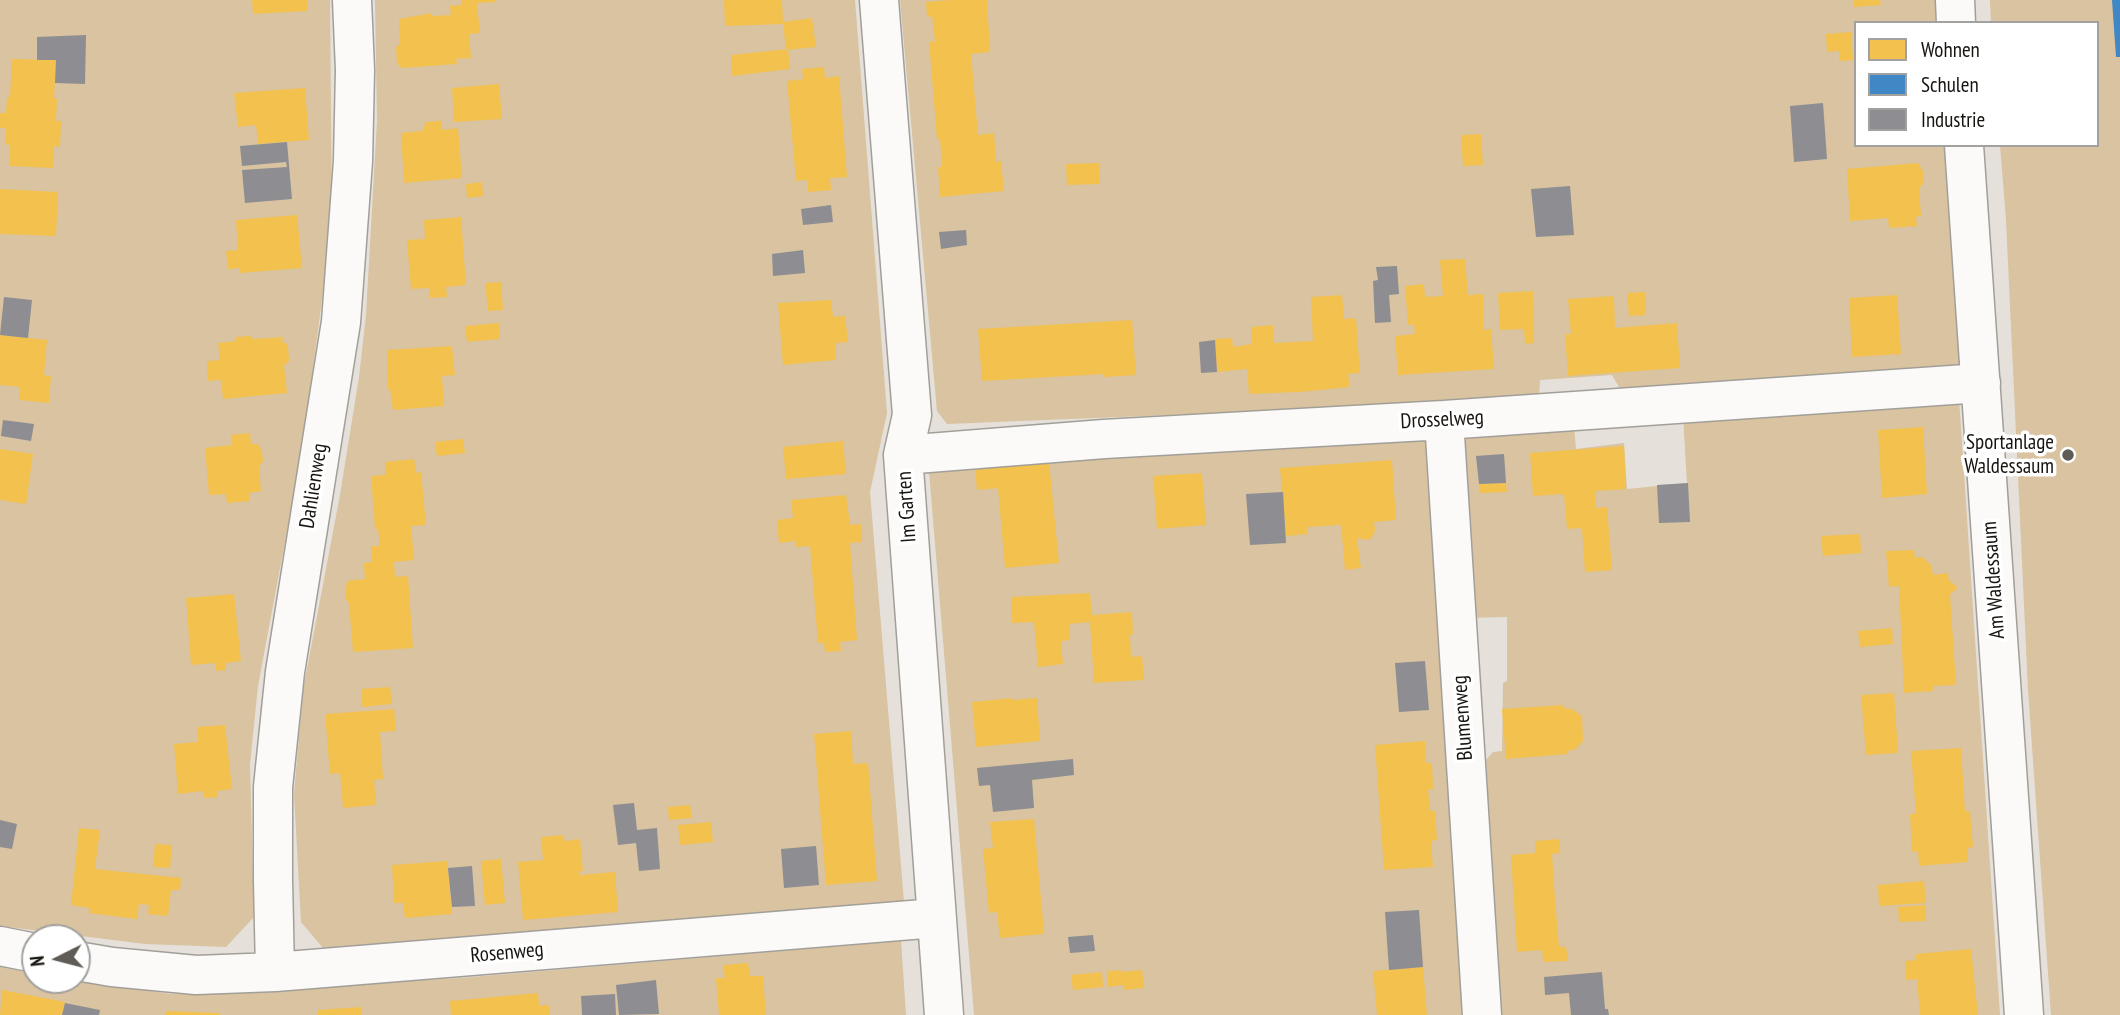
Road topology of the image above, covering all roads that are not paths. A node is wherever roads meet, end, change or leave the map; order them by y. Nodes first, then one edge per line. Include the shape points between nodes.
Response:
1 (352, 0) edge
2 (878, 0) edge
3 (1955, 0) edge
4 (1956, 21) edge
5 (1964, 147) edge
6 (1981, 383) junction
7 (1444, 420) junction
8 (903, 455) junction
9 (936, 918) junction
10 (0, 946) edge
11 (21, 950) edge
12 (91, 963) edge
13 (275, 972) junction
14 (944, 1015) edge
15 (1482, 1015) edge
16 (2024, 1015) edge

1 - 13 street, Dahlienweg via 354,161 341,322 285,672 273,787
2 - 8 street, Im Garten via 912,415
3 - 4 street
5 - 6 street, Am Waldessaum
6 - 7 street, Drosselweg
6 - 16 street, Am Waldessaum
7 - 8 street, Drosselweg
7 - 15 street, Blumenweg
8 - 9 street, Im Garten
9 - 13 street, Rosenweg
9 - 14 street, Im Garten
10 - 11 street
12 - 13 street, Rosenweg via 196,975

